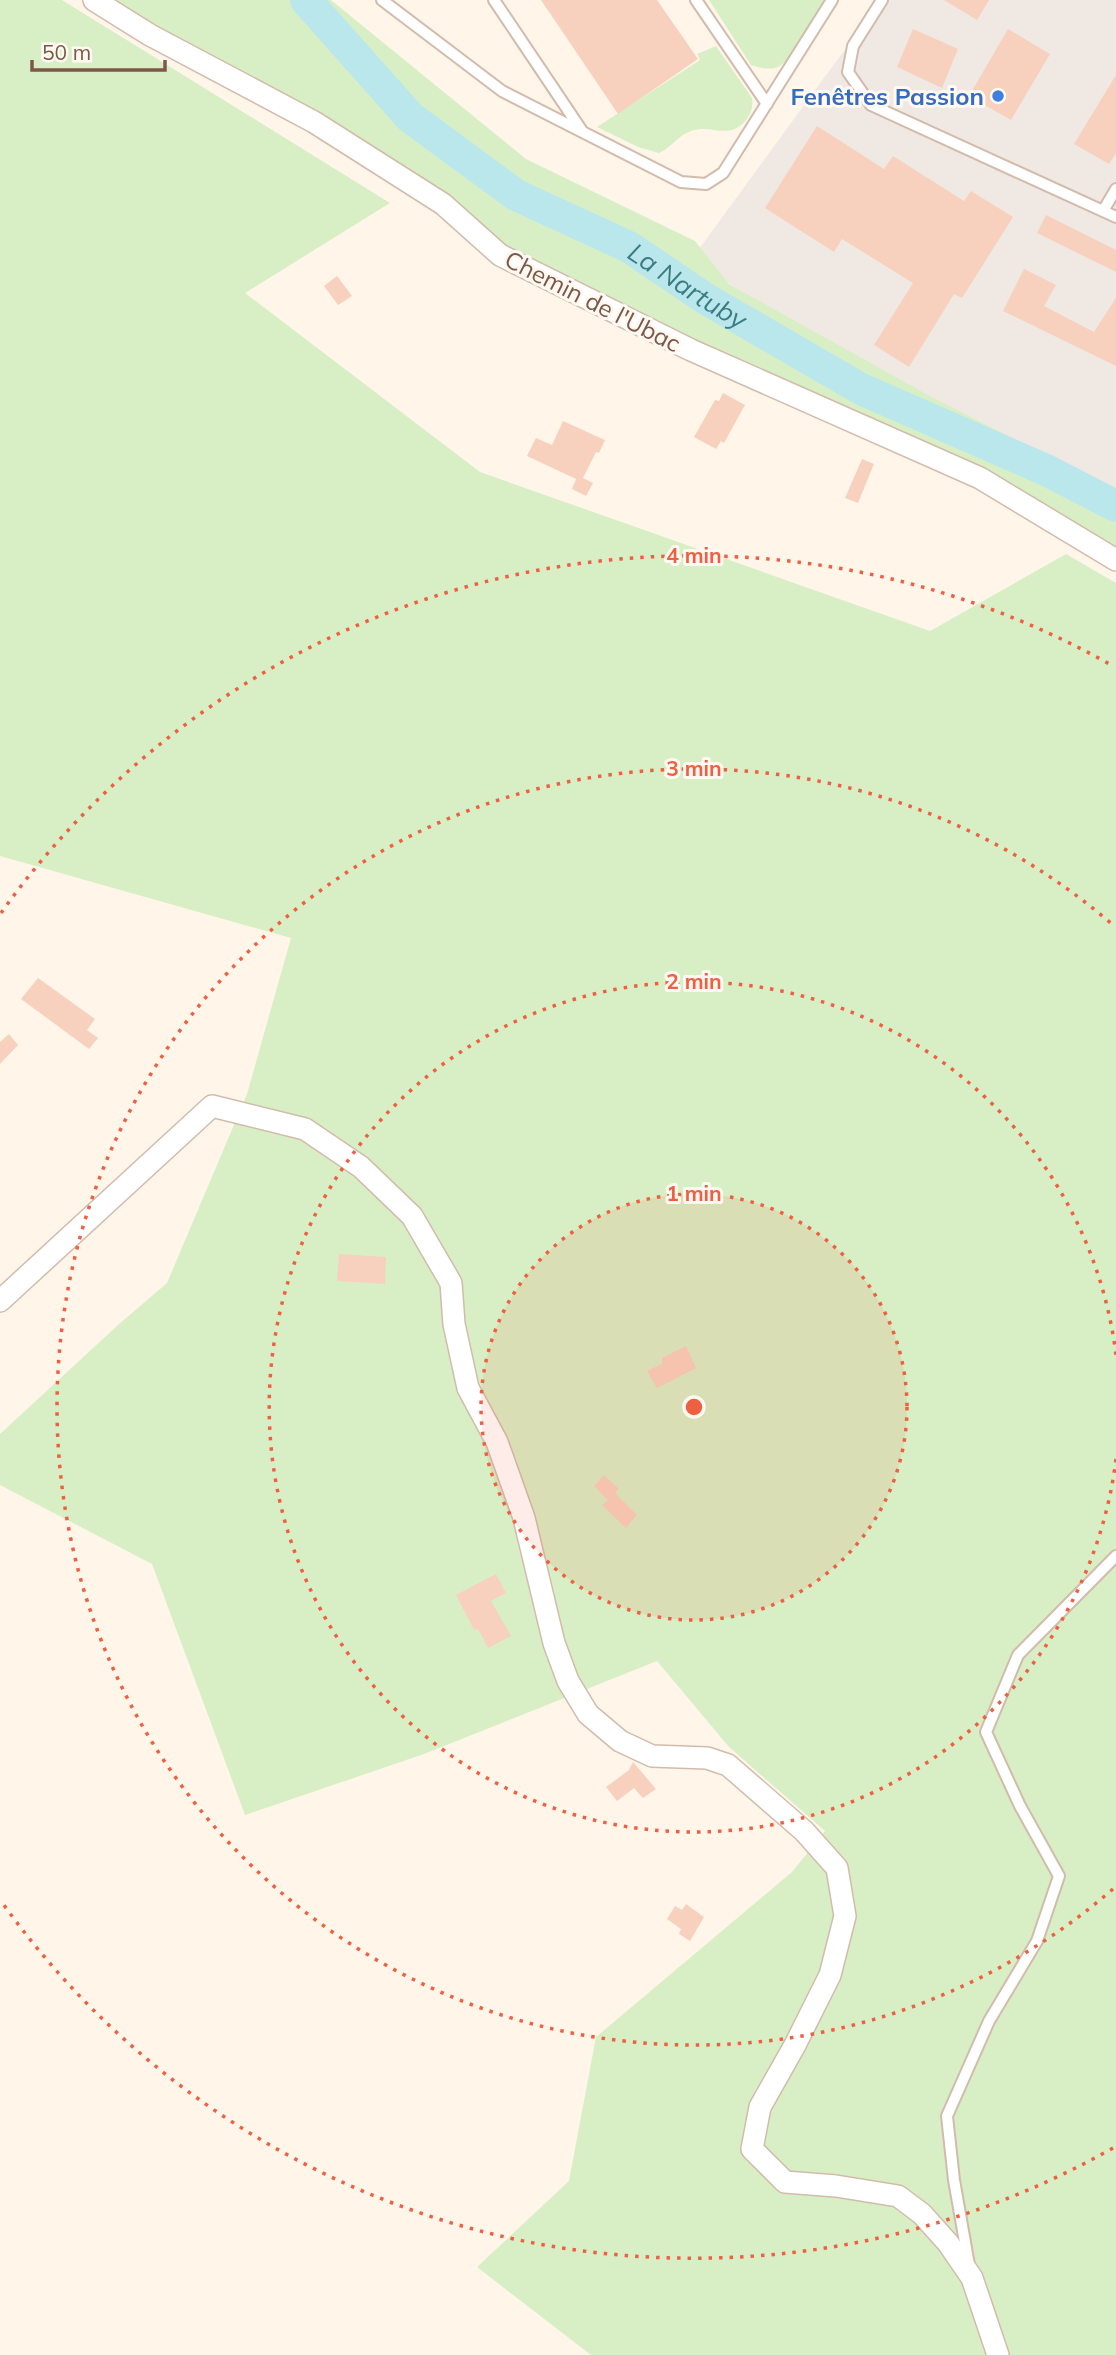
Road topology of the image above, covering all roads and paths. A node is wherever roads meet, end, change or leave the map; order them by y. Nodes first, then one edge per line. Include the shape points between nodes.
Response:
1 (94, 0) edge
2 (382, 0) edge
3 (494, 0) edge
4 (696, 0) edge
5 (832, 0) edge
6 (883, 0) edge
7 (767, 103) junction
8 (582, 132) junction
9 (1116, 189) edge
10 (1103, 211) junction
11 (1116, 217) edge
12 (1116, 560) edge
13 (0, 1301) edge
14 (1116, 1556) edge
15 (972, 2278) junction
16 (998, 2355) edge

1 - 12 street, Chemin de l'Ubac via 314,122 443,204 500,255 691,350 981,478
2 - 8 lane via 502,91
3 - 8 lane
4 - 7 lane
5 - 7 lane
6 - 10 lane via 853,47 848,72 871,105
7 - 8 lane via 723,173 706,184 681,182
9 - 10 lane
10 - 11 lane
13 - 15 street via 212,1106 305,1129 361,1167 412,1216 451,1283 454,1324 468,1388 497,1443 524,1518 554,1643 568,1681 588,1714 620,1741 652,1756 707,1758 728,1765 804,1831 837,1868 845,1916 830,1975 760,2107 752,2149 785,2182 898,2196 922,2214
14 - 15 lane via 1018,1655 986,1732 1059,1876 1037,1941 989,2021 947,2116
15 - 16 street

